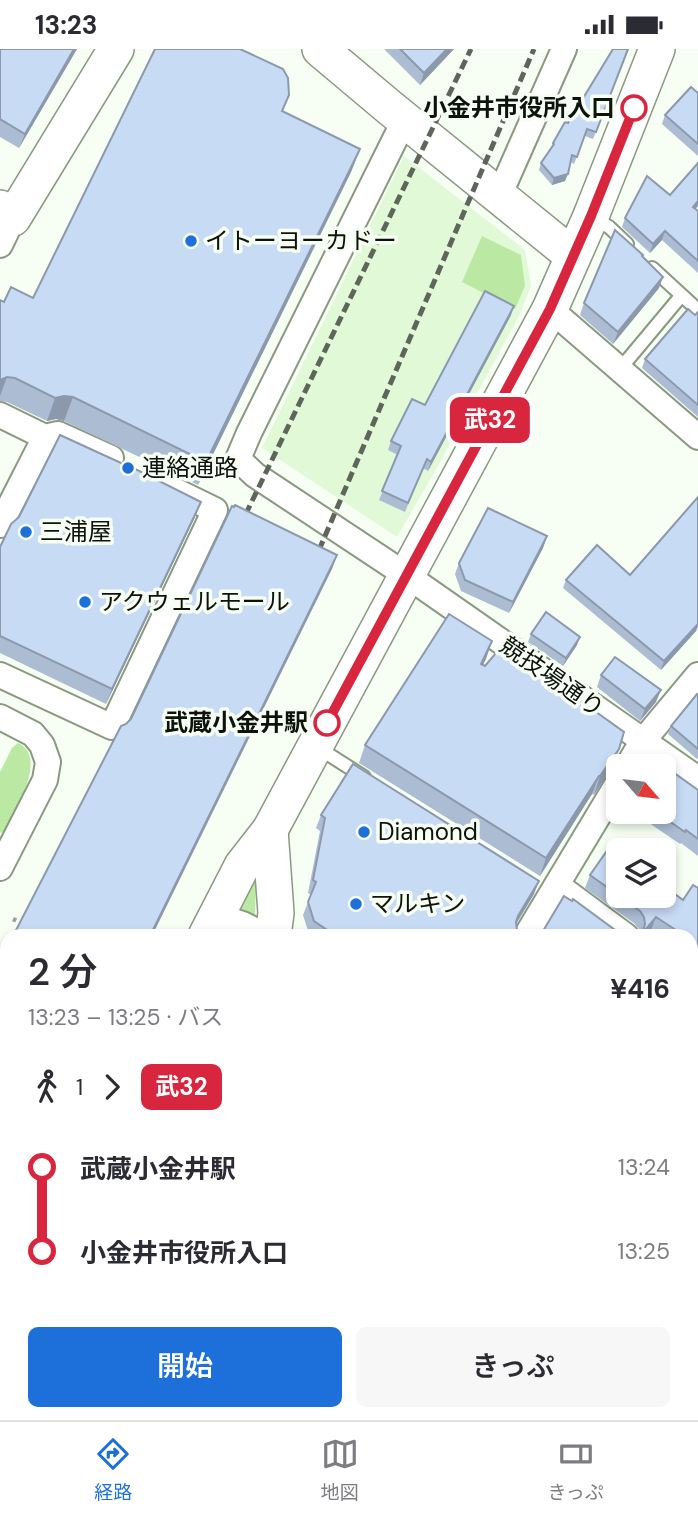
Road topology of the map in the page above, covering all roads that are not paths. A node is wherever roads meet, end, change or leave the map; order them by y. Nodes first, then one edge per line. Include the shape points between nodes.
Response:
1 (116, 49) edge
2 (320, 49) edge
3 (564, 49) edge
4 (657, 49) edge
5 (405, 119) junction
6 (499, 196) junction
7 (591, 216) junction
8 (4, 224) edge
9 (573, 256) junction
10 (681, 296) junction
11 (550, 309) junction
12 (698, 310) edge
13 (620, 369) junction
14 (0, 415) edge
15 (45, 437) junction
16 (698, 437) edge
17 (122, 464) edge
18 (155, 481) edge
19 (0, 525) edge
20 (406, 575) junction
21 (0, 675) edge
22 (698, 675) edge
23 (0, 717) edge
24 (642, 742) junction
25 (315, 746) junction
26 (635, 754) edge
27 (698, 779) edge
28 (373, 782) edge
29 (606, 802) edge
30 (270, 829) junction
31 (3, 857) edge
32 (550, 888) junction
33 (211, 928) edge
34 (253, 929) edge
35 (274, 929) edge
36 (530, 929) edge
37 (615, 929) edge

1 - 8 street
2 - 5 street
3 - 6 street
4 - 7 street
5 - 6 street
5 - 20 street, 競技場通り via 238,459 255,475
6 - 9 street
7 - 9 street
7 - 10 lane via 609,227
9 - 11 street
10 - 12 lane
10 - 13 lane
11 - 13 street
11 - 20 street
13 - 16 street
14 - 15 street
15 - 17 street via 58,434
15 - 19 street
18 - 21 street via 215,510 112,727
20 - 24 street, 競技場通り
20 - 25 street
22 - 24 street
23 - 31 street via 33,734 48,762 45,780
24 - 26 street
24 - 27 street, 競技場通り
25 - 28 lane
25 - 30 street
29 - 32 street
30 - 33 street via 242,866
30 - 35 street
32 - 36 street
32 - 37 street
33 - 34 street via 227,919

